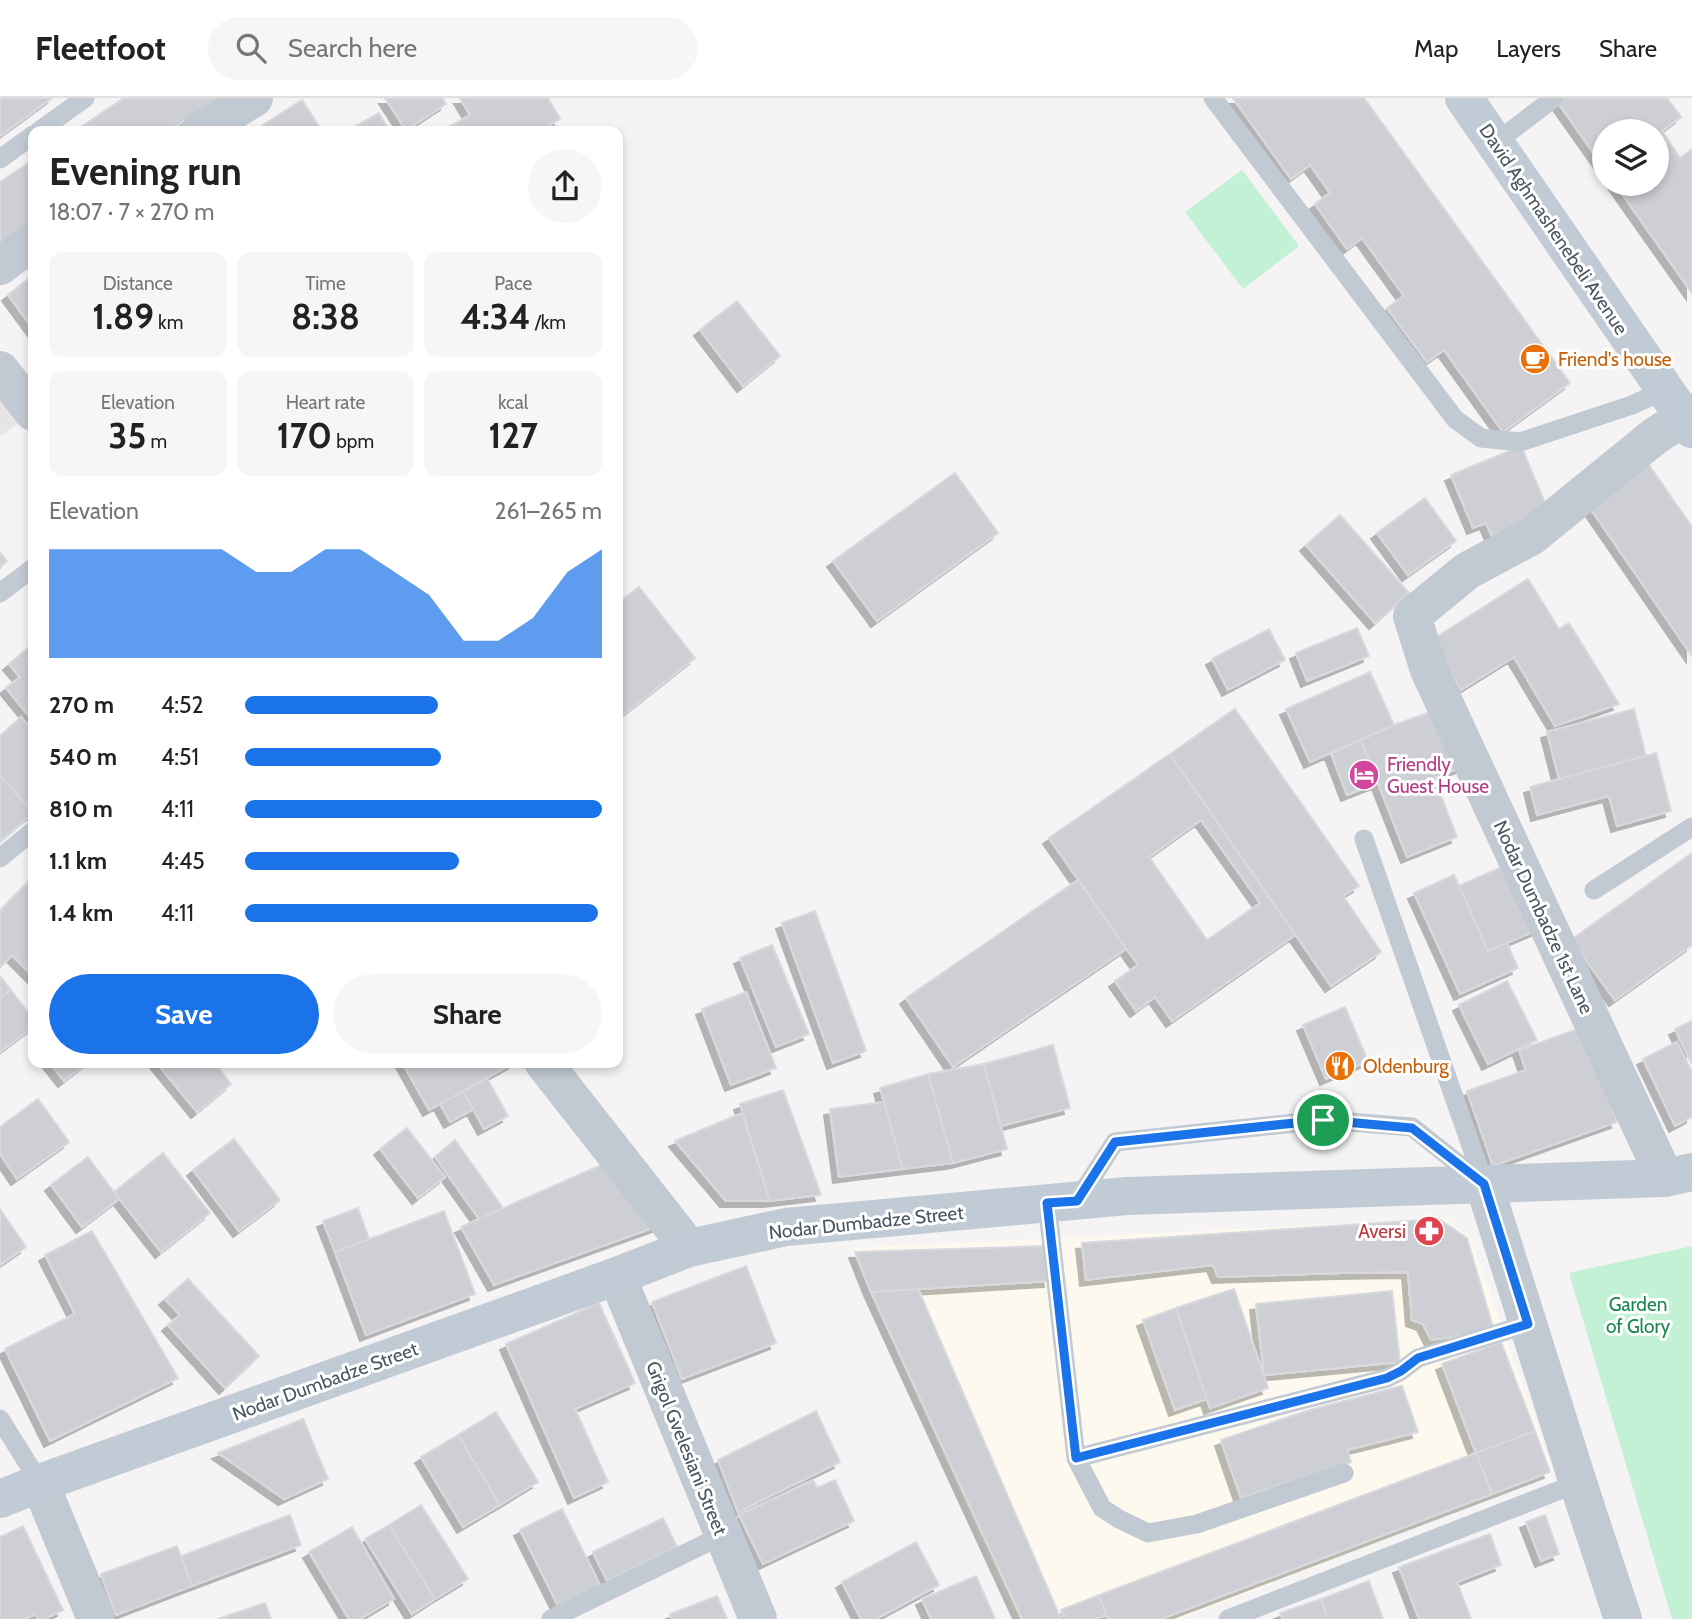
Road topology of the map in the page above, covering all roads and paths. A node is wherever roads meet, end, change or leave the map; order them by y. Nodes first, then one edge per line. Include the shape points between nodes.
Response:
1 (85, 98) edge
2 (254, 98) edge
3 (1213, 98) edge
4 (1464, 98) edge
5 (1554, 98) edge
6 (46, 126) edge
7 (208, 126) edge
8 (28, 139) edge
9 (1495, 142) junction
10 (0, 159) edge
11 (28, 245) edge
12 (0, 266) edge
13 (0, 370) edge
14 (28, 406) edge
15 (1683, 412) edge
16 (28, 572) edge
17 (0, 593) edge
18 (1692, 827) edge
19 (28, 835) edge
20 (1364, 839) dead end
21 (0, 858) edge
22 (1594, 890) dead end
23 (548, 1068) edge
24 (1679, 1175) edge
25 (1484, 1184) junction
26 (1062, 1202) junction
27 (690, 1248) junction
28 (617, 1276) junction
29 (1528, 1324) junction
30 (0, 1419) edge
31 (1076, 1458) junction
32 (1344, 1473) dead end
33 (40, 1483) junction
34 (1578, 1483) junction
35 (0, 1499) edge
36 (723, 1535) junction
37 (96, 1619) edge
38 (551, 1619) edge
39 (758, 1619) edge
40 (1228, 1619) edge
41 (1623, 1619) edge

1 - 6 lane
2 - 7 street
3 - 15 lane via 1455,419 1481,438 1520,442 1632,405
4 - 9 main road, David Aghmashenebeli Avenue
5 - 9 lane
8 - 10 lane
9 - 15 main road, David Aghmashenebeli Avenue
11 - 12 street
13 - 14 street
15 - 24 street, Nodar Dumbadze 1st Lane via 1532,536 1467,571 1412,616 1430,670
16 - 17 lane
18 - 22 lane
19 - 21 lane
20 - 25 lane
23 - 27 street
24 - 25 main road, Nodar Dumbadze Street
25 - 26 main road, Nodar Dumbadze Street
25 - 26 lane via 1412,1128 1323,1120 1115,1142
25 - 29 street
26 - 27 main road, Nodar Dumbadze Street via 786,1227
26 - 31 lane
27 - 28 main road, Nodar Dumbadze Street
28 - 33 main road, Nodar Dumbadze Street
28 - 36 street, Grigol Gvelesiani Street
29 - 31 lane via 1418,1358 1387,1378
29 - 34 street
30 - 33 lane
31 - 32 lane via 1102,1508 1148,1533 1196,1524
33 - 35 main road, Nodar Dumbadze Street
33 - 37 street
34 - 40 lane
34 - 41 street
36 - 38 lane
36 - 39 street, Grigol Gvelesiani Street

